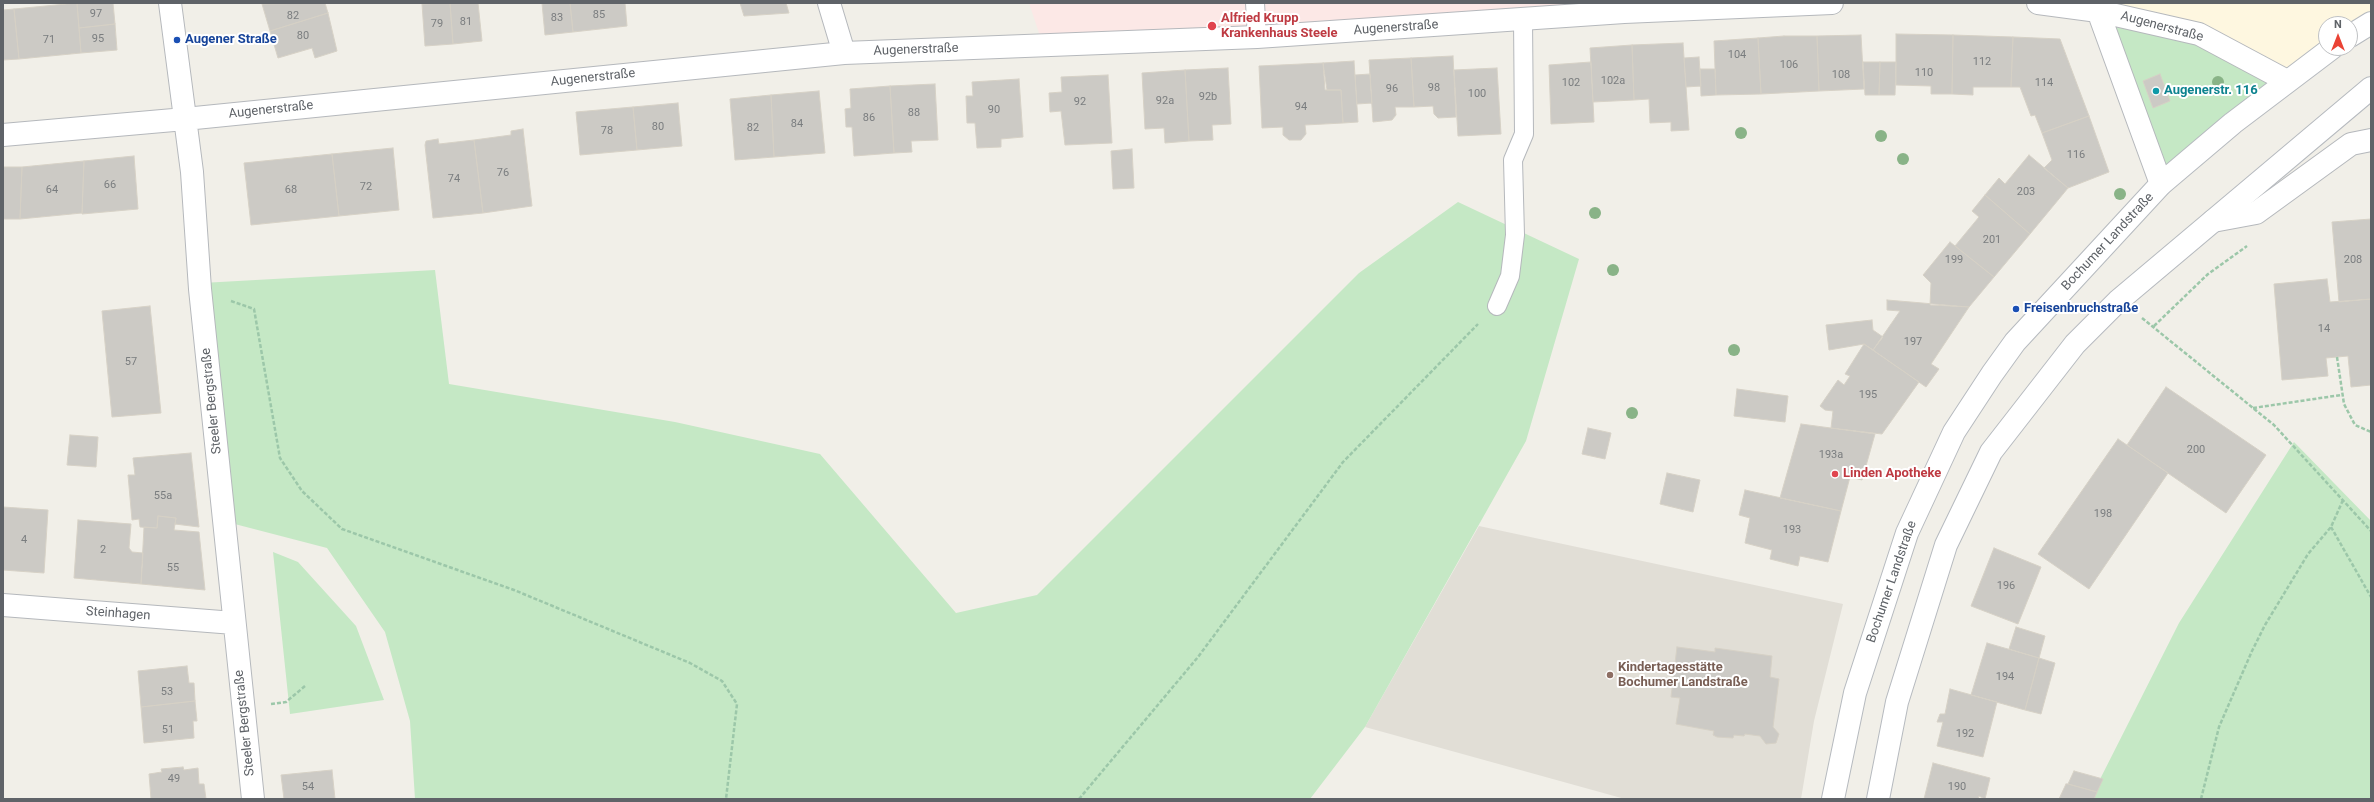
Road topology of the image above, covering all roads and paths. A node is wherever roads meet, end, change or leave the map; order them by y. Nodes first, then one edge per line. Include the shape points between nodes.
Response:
1 (170, 3) edge
2 (829, 3) edge
3 (1255, 3) edge
4 (1832, 3) edge
5 (2038, 3) edge
6 (2098, 11) junction
7 (1523, 19) junction
8 (2371, 23) edge
9 (2358, 31) edge
10 (1257, 37) junction
11 (844, 53) junction
12 (2321, 56) edge
13 (2287, 80) junction
14 (2371, 88) edge
15 (185, 119) junction
16 (3, 135) edge
17 (2371, 140) edge
18 (2161, 184) junction
19 (2213, 220) junction
20 (200, 289) junction
21 (1497, 306) joint
22 (2154, 326) dead end
23 (2337, 357) dead end
24 (2341, 395) junction
25 (2253, 408) junction
26 (2371, 432) edge
27 (2343, 500) junction
28 (2331, 527) junction
29 (2371, 531) edge
30 (2371, 597) edge
31 (3, 605) edge
32 (234, 623) junction
33 (305, 686) dead end
34 (286, 702) dead end
35 (253, 799) edge
36 (726, 799) edge
37 (1079, 799) edge
38 (1833, 799) edge
39 (1878, 799) edge
40 (2201, 799) edge

1 - 15 street, Steeler Bergstraße
2 - 11 street
3 - 10 lane
4 - 7 street, Augenerstraße
5 - 6 street, Augenerstraße
6 - 13 street, Augenerstraße via 2200,34
6 - 18 street, Augenerstraße
7 - 10 street, Augenerstraße
7 - 21 lane via 1524,134 1513,160 1515,235 1510,276
8 - 9 street
10 - 11 street, Augenerstraße
11 - 15 street, Augenerstraße
12 - 13 street, Bochumer Landstraße
13 - 18 street, Bochumer Landstraße
14 - 19 street
15 - 16 street, Augenerstraße
15 - 20 street, Steeler Bergstraße
17 - 19 street via 2351,144 2256,213
18 - 38 street, Bochumer Landstraße via 2015,342 1954,432 1906,533 1855,693
19 - 39 street via 2118,301 2075,344 1992,452 1946,545 1897,702
20 - 32 street, Steeler Bergstraße
20 - 36 path via 254,309 280,458 302,491 342,529 514,590 690,663 722,681 737,704
21 - 37 path via 1343,462 1198,657
22 - 25 path
23 - 24 path
24 - 25 path
24 - 26 path via 2355,425
25 - 27 path via 2274,425
27 - 28 path
27 - 29 path
28 - 30 path
28 - 40 path via 2304,560 2265,625 2249,658 2219,727
31 - 32 street, Steinhagen
32 - 35 street, Steeler Bergstraße
33 - 34 path

